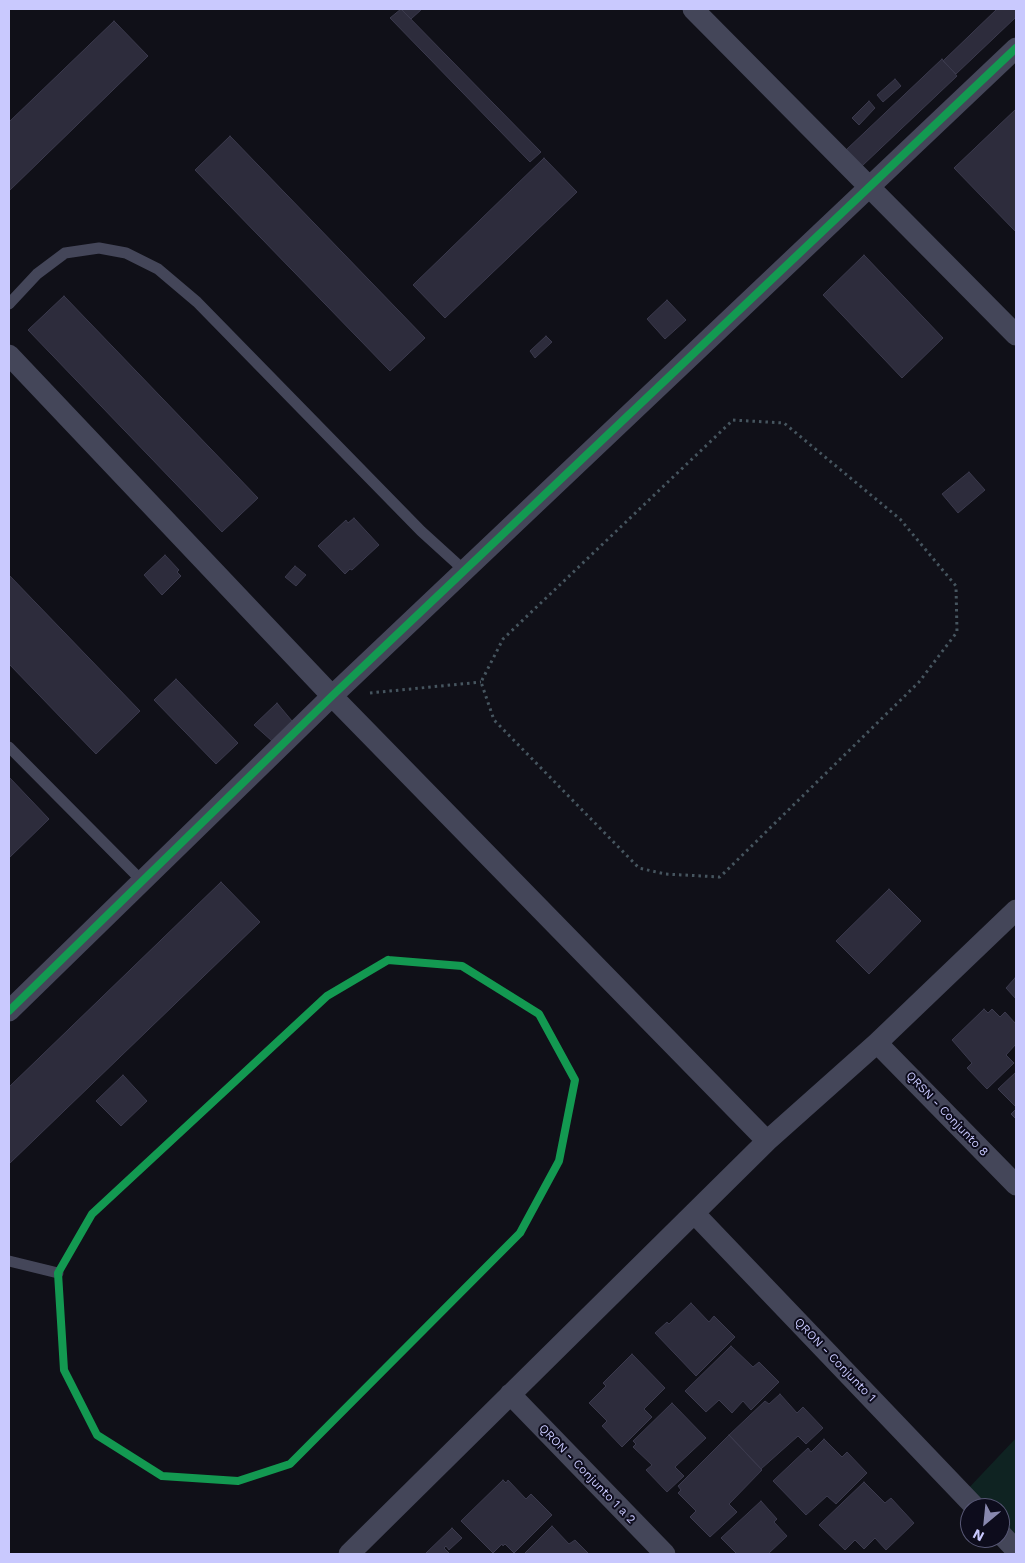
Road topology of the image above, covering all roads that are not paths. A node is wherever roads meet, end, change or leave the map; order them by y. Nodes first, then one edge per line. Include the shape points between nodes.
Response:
1 (693, 9) edge
2 (1016, 48) edge
3 (870, 188) junction
4 (9, 304) edge
5 (1016, 335) edge
6 (9, 355) edge
7 (464, 571) junction
8 (332, 696) junction
9 (9, 748) edge
10 (142, 881) junction
11 (1016, 910) edge
12 (9, 1011) edge
13 (878, 1043) junction
14 (767, 1141) junction
15 (1016, 1185) edge
16 (694, 1213) junction
17 (9, 1261) edge
18 (58, 1273) dead end
19 (510, 1394) junction
20 (966, 1498) edge
21 (349, 1554) edge
22 (664, 1554) edge

1 - 3 street
2 - 3 street
3 - 5 street
3 - 7 street
4 - 7 lane via 37,274 65,253 99,248 126,253 158,269 197,302
6 - 8 street
7 - 8 street
8 - 10 street
8 - 14 street
9 - 10 lane
10 - 12 street
11 - 13 street
13 - 14 street
13 - 15 street, QRSN - Conjunto 8
14 - 16 street
16 - 19 street
16 - 20 street, QRON - Conjunto 1
17 - 18 lane
19 - 21 street
19 - 22 street, QRON - Conjunto 1 a 2

